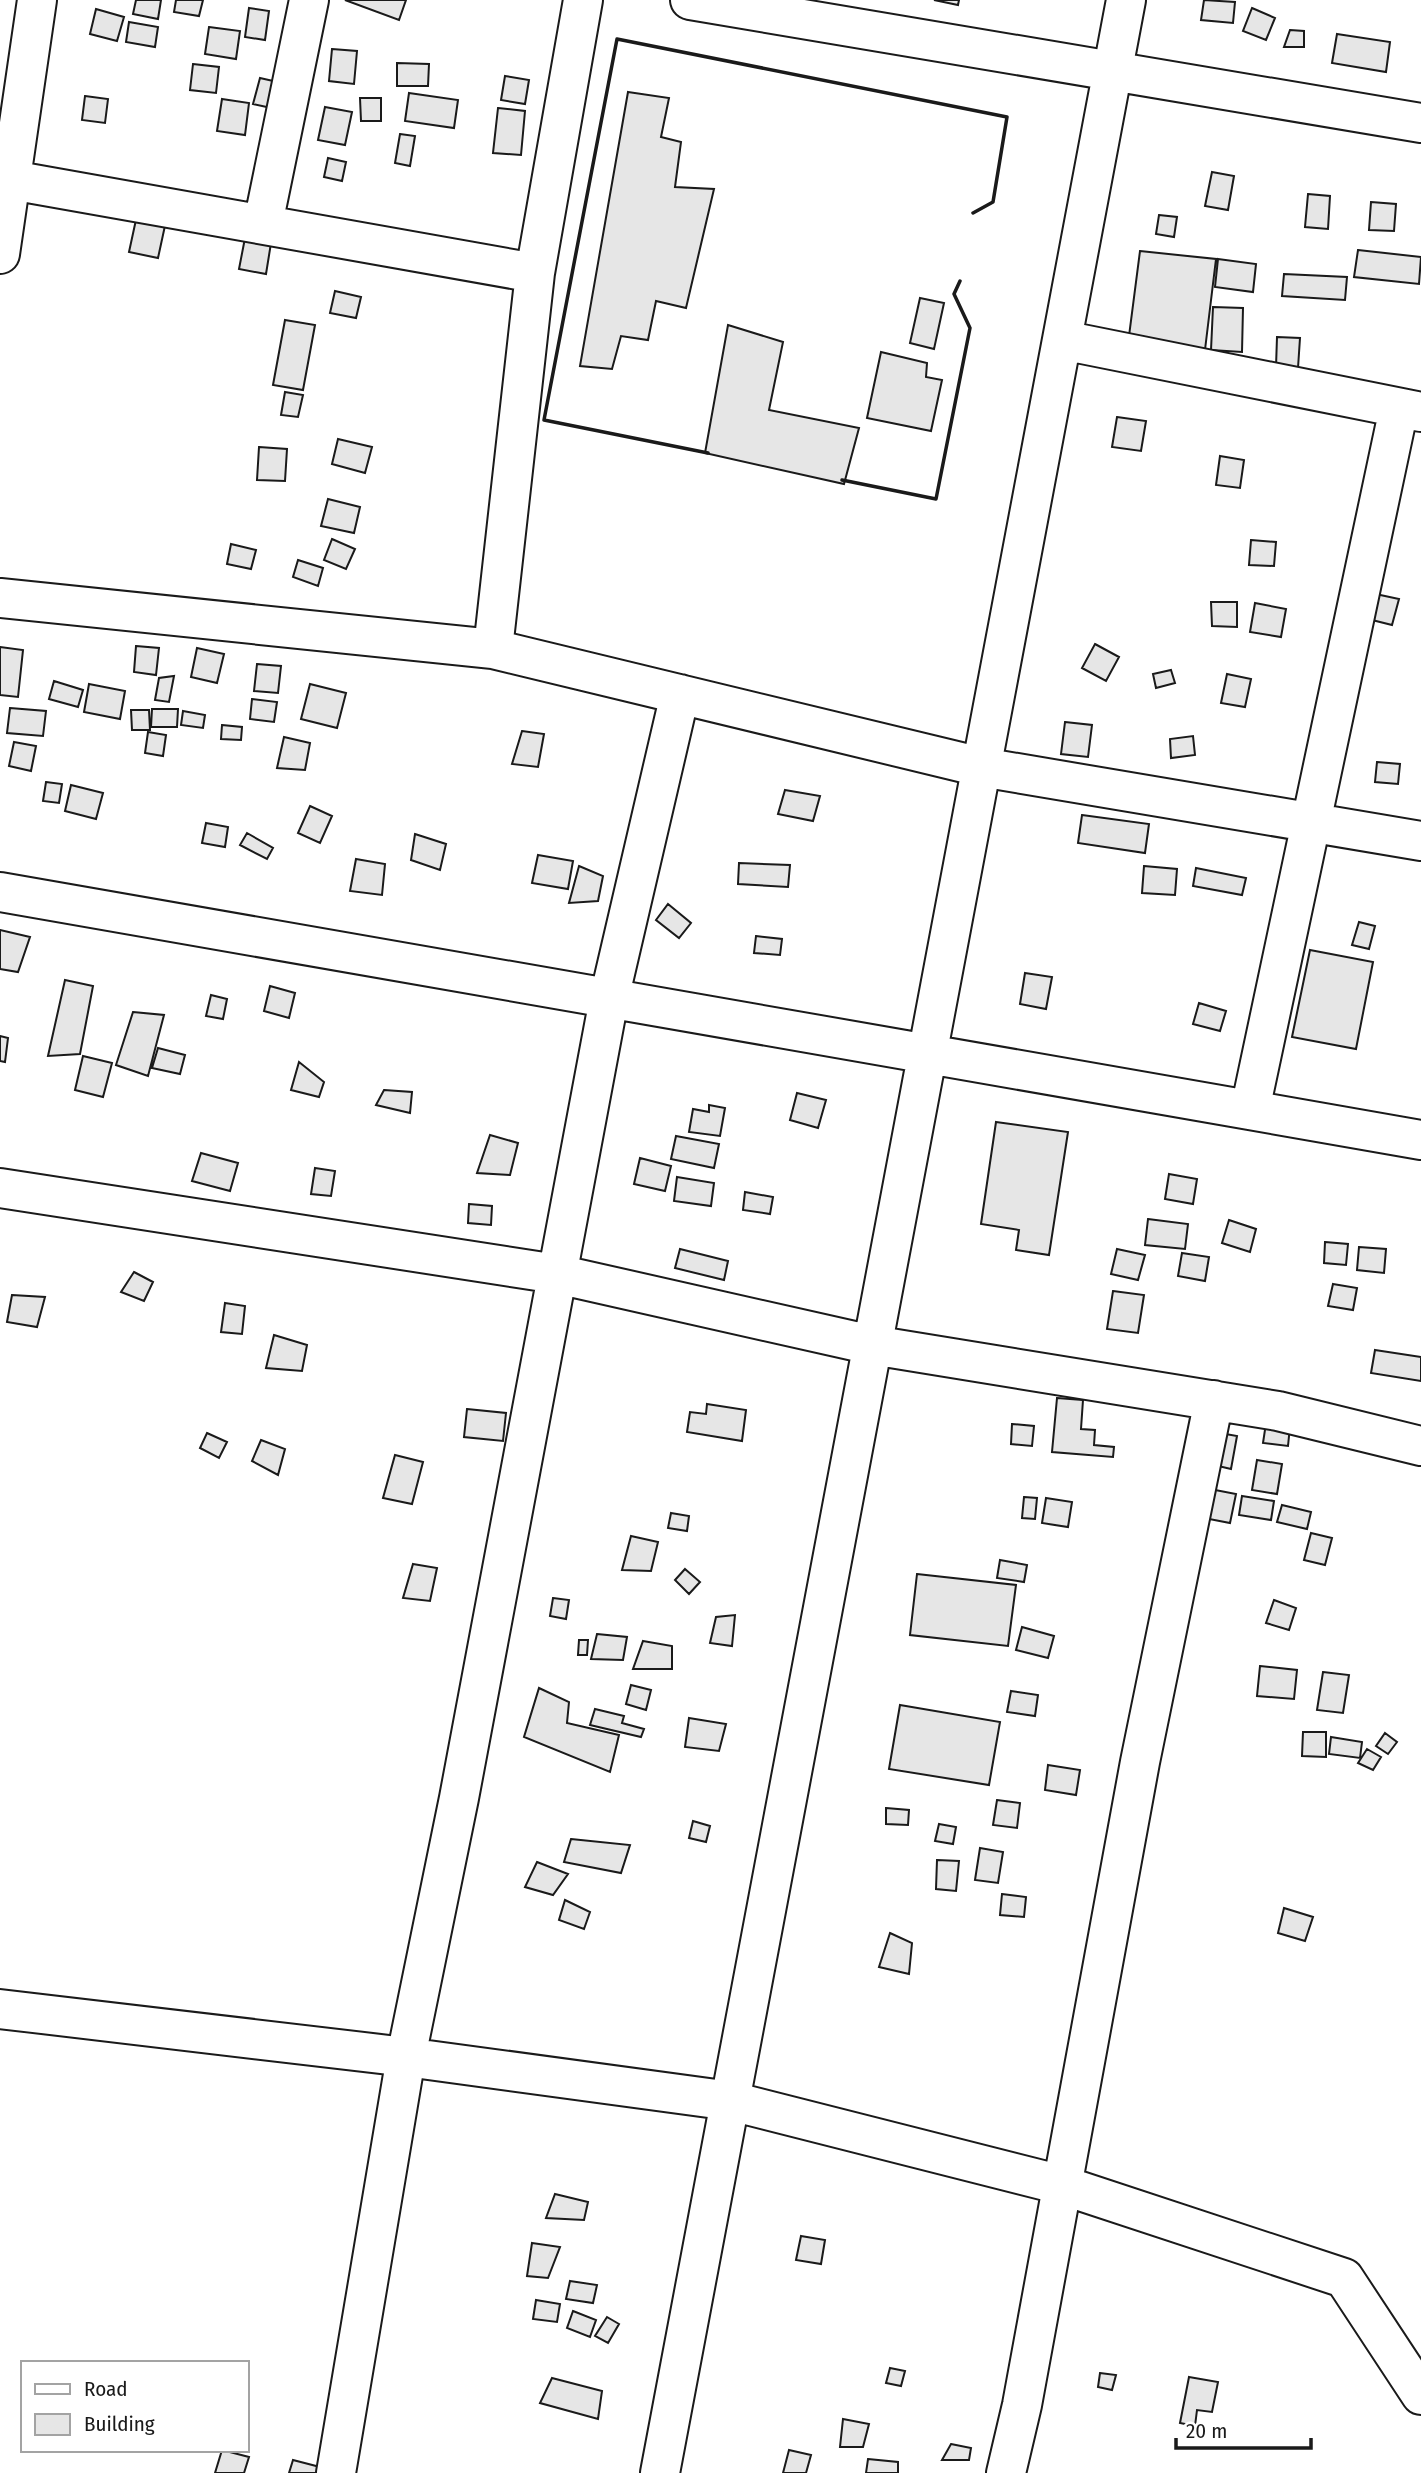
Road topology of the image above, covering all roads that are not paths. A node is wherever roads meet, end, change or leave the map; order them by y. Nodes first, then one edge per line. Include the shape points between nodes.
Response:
1 (37, 0) edge
2 (309, 0) edge
3 (583, 0) edge
4 (690, 0) edge
5 (1126, 0) edge
6 (782, 8) edge
7 (1112, 71) junction
8 (1419, 113) edge
9 (11, 180) junction
10 (263, 224) junction
11 (0, 254) edge
12 (535, 273) junction
13 (1062, 340) junction
14 (1410, 410) edge
15 (0, 598) edge
16 (493, 649) junction
17 (680, 694) junction
18 (981, 767) junction
19 (1311, 823) junction
20 (1421, 841) edge
21 (0, 892) edge
22 (609, 999) junction
23 (927, 1054) junction
24 (1250, 1110) junction
25 (1421, 1140) edge
26 (0, 1188) edge
27 (557, 1274) junction
28 (872, 1345) junction
29 (1214, 1400) junction
30 (1421, 1446) edge
31 (0, 2009) edge
32 (406, 2057) junction
33 (730, 2101) junction
34 (1062, 2185) junction
35 (1421, 2395) edge
36 (336, 2473) edge
37 (660, 2473) edge
38 (1006, 2473) edge

1 - 9 street
2 - 10 street
3 - 12 street
4 - 6 street
5 - 7 street
6 - 7 street
7 - 8 street
7 - 13 street
9 - 10 street
9 - 11 street
10 - 12 street
12 - 16 street
13 - 14 street
13 - 18 street
14 - 19 street
15 - 16 street
16 - 17 street
17 - 18 street
17 - 22 street
18 - 19 street
18 - 23 street
19 - 20 street
19 - 24 street
21 - 22 street
22 - 23 street
22 - 27 street
23 - 24 street
23 - 28 street
24 - 25 street
26 - 27 street
27 - 28 street
27 - 32 street
28 - 29 street
28 - 33 street
29 - 30 street via 1278,1410
29 - 34 street via 1140,1762
31 - 32 street
32 - 33 street
32 - 36 street
33 - 34 street
33 - 37 street
34 - 35 street via 1344,2278
34 - 38 street via 1023,2405

